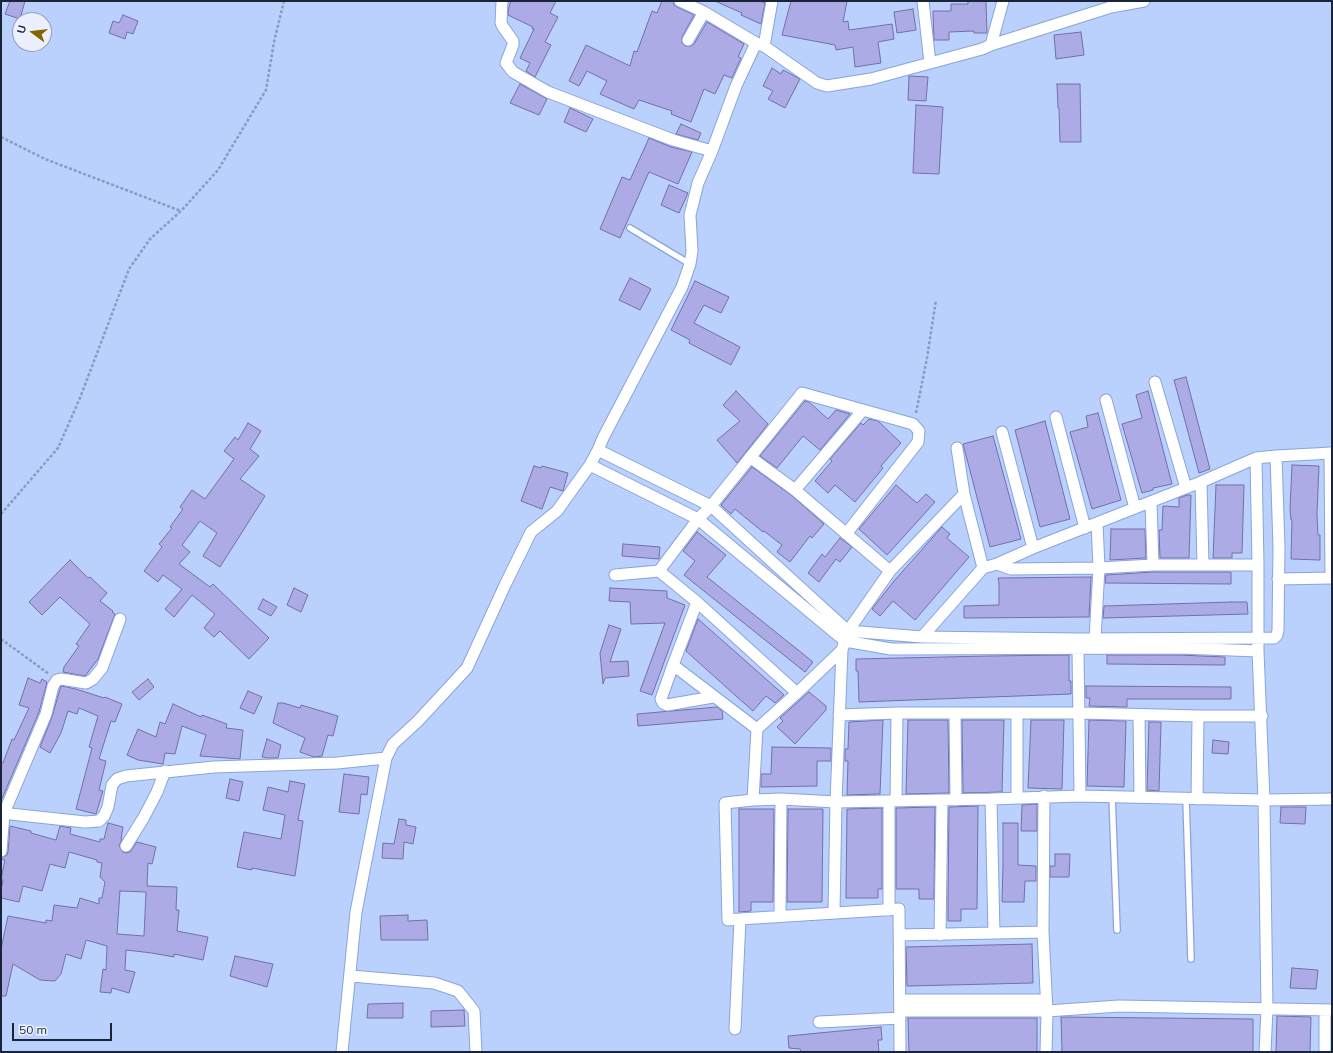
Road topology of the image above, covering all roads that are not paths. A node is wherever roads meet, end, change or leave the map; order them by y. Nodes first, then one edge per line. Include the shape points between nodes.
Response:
1 (502, 1) edge
2 (680, 1) edge
3 (772, 1) edge
4 (923, 1) edge
5 (1003, 1) edge
6 (1144, 1) edge
7 (704, 12) junction
8 (688, 40) dead end
9 (760, 44) junction
10 (991, 45) junction
11 (930, 63) junction
12 (712, 151) junction
13 (630, 228) dead end
14 (690, 264) junction
15 (1155, 382) dead end
16 (1106, 400) dead end
17 (863, 410) junction
18 (1056, 418) dead end
19 (1002, 432) dead end
20 (957, 448) dead end
21 (598, 450) junction
22 (1331, 452) edge
23 (1276, 456) junction
24 (750, 457) junction
25 (1256, 458) junction
26 (590, 465) junction
27 (1201, 482) junction
28 (1186, 488) junction
29 (795, 490) junction
30 (964, 494) junction
31 (1151, 502) junction
32 (711, 506) junction
33 (1135, 508) junction
34 (698, 520) junction
35 (1098, 523) junction
36 (1085, 528) junction
37 (846, 534) junction
38 (1033, 548) junction
39 (997, 564) junction
40 (1153, 565) junction
41 (1203, 565) junction
42 (1258, 565) junction
43 (982, 568) junction
44 (1099, 568) junction
45 (659, 571) junction
46 (890, 571) junction
47 (615, 575) dead end
48 (1331, 578) edge
49 (1278, 579) junction
50 (697, 602) junction
51 (120, 619) dead end
52 (922, 637) junction
53 (1258, 638) junction
54 (1095, 639) junction
55 (845, 640) junction
56 (1078, 649) junction
57 (1258, 651) junction
58 (673, 665) junction
59 (797, 693) junction
60 (713, 697) junction
61 (897, 713) junction
62 (1017, 713) junction
63 (1080, 713) junction
64 (955, 714) junction
65 (839, 715) junction
66 (1138, 715) junction
67 (1198, 716) junction
68 (1262, 716) junction
69 (757, 730) junction
70 (386, 758) junction
71 (165, 771) junction
72 (1044, 796) junction
73 (1080, 796) junction
74 (1112, 796) junction
75 (1140, 796) junction
76 (1017, 798) junction
77 (1192, 798) junction
78 (782, 799) junction
79 (991, 799) junction
80 (1332, 799) edge
81 (753, 800) junction
82 (942, 800) junction
83 (956, 800) junction
84 (1264, 800) junction
85 (892, 801) junction
86 (836, 802) junction
87 (3, 813) edge
88 (126, 846) dead end
89 (1, 851) edge
90 (890, 910) junction
91 (834, 913) junction
92 (780, 916) junction
93 (740, 919) junction
94 (1117, 930) dead end
95 (1042, 932) junction
96 (994, 933) junction
97 (940, 934) junction
98 (899, 935) junction
99 (1191, 959) dead end
100 (351, 976) junction
101 (900, 1000) junction
102 (1046, 1006) junction
103 (1267, 1009) junction
104 (1329, 1010) edge
105 (900, 1015) junction
106 (819, 1022) dead end
107 (735, 1029) dead end
108 (342, 1052) edge
109 (476, 1052) edge
110 (900, 1052) edge
111 (1046, 1052) edge
112 (1265, 1052) edge
113 (1325, 1052) edge

1 - 12 street via 501,23 513,41 506,63 513,72 548,92 673,140
2 - 7 street
3 - 9 street
4 - 11 street
5 - 10 street
6 - 10 street via 1111,7
7 - 8 street
7 - 9 street
9 - 11 street via 817,83 827,86 871,79
9 - 12 street via 736,86
10 - 11 street
12 - 14 street via 698,183 690,215
13 - 14 lane
14 - 21 street via 682,287
15 - 28 street
16 - 33 street
17 - 24 street via 802,394
17 - 29 street
17 - 37 street via 914,424 919,431 918,442
18 - 36 street
19 - 38 street
20 - 30 street
21 - 26 street
21 - 32 street
22 - 23 street
22 - 48 street
23 - 25 street
23 - 49 street
24 - 29 street
24 - 32 street
25 - 27 street
25 - 42 street
26 - 34 street
26 - 70 street via 557,511 531,532 467,668 393,744
27 - 28 street
27 - 41 street
28 - 31 street
29 - 37 street
30 - 43 street
30 - 46 street
31 - 33 street
31 - 40 street
32 - 34 street
32 - 55 street
33 - 35 street
34 - 45 street
34 - 55 street
35 - 36 street
35 - 44 street
36 - 38 street
37 - 46 street
38 - 39 street
39 - 43 street
39 - 44 street via 1011,569
40 - 41 street
40 - 44 street
41 - 42 street
42 - 53 street
43 - 52 street
44 - 54 street
45 - 47 street
45 - 50 street
46 - 55 street
48 - 49 street
49 - 53 street via 1277,636
50 - 58 street
50 - 59 street
51 - 87 street via 102,668 93,679 86,683 57,680 46,714
52 - 54 street
52 - 55 street
53 - 54 street
53 - 57 street
55 - 56 street via 891,649
55 - 59 street
55 - 65 street
56 - 57 street via 1179,648
56 - 63 street
57 - 68 street
58 - 60 street
58 - 60 street via 661,699 663,703 667,705
59 - 69 street
60 - 69 street
61 - 64 street
61 - 65 street
61 - 85 street
62 - 63 street
62 - 64 street
62 - 76 street
63 - 66 street
63 - 73 street
64 - 83 street
65 - 86 street
66 - 67 street
66 - 75 street
67 - 68 street
67 - 77 street
68 - 84 street
69 - 81 street
70 - 71 street via 337,763
70 - 100 street via 356,912
71 - 87 street via 117,779 112,785 108,807 99,821 85,822
71 - 88 street via 144,817
72 - 73 street
72 - 76 street
72 - 95 street
73 - 74 street
74 - 75 street
74 - 94 lane
75 - 77 street
76 - 79 street
77 - 84 street
77 - 99 lane
78 - 81 street
78 - 86 street
78 - 92 street
79 - 83 street
79 - 96 street
80 - 84 street
81 - 93 street via 725,803 728,920
82 - 83 street
82 - 85 street
82 - 97 street
84 - 103 street
85 - 86 street
85 - 90 street
86 - 91 street
87 - 89 street
90 - 91 street
90 - 98 street via 899,909
91 - 92 street
92 - 93 street
93 - 107 street
95 - 96 street
95 - 102 street
96 - 97 street
97 - 98 street
98 - 101 street
100 - 108 street
100 - 109 street via 434,983 458,991 474,1010
101 - 102 street
101 - 105 street
102 - 103 street
102 - 105 street
102 - 111 street
103 - 104 street
103 - 112 street
104 - 113 street
105 - 106 street
105 - 110 street

